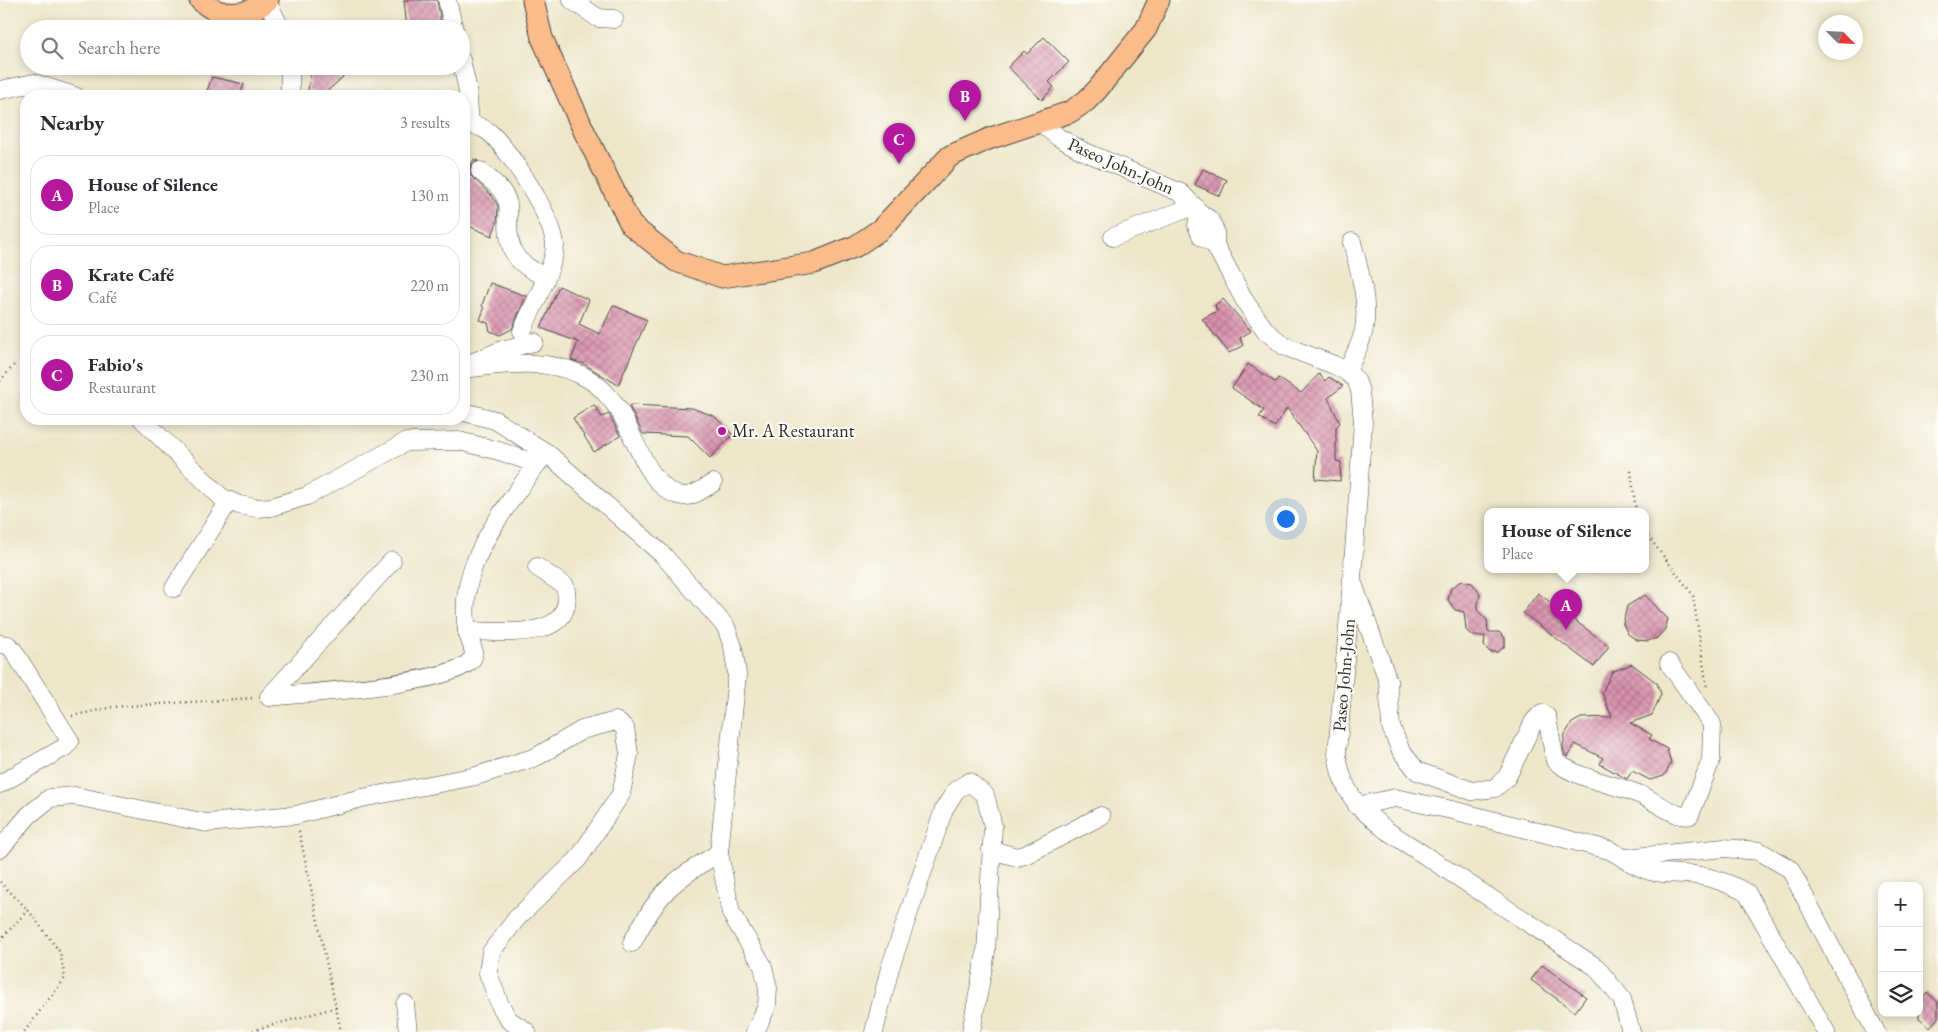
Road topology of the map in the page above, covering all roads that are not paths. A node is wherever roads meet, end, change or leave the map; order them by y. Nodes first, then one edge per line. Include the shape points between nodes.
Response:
1 (200, 0) edge
2 (447, 0) edge
3 (533, 0) edge
4 (572, 0) edge
5 (1159, 0) edge
6 (267, 1) edge
7 (614, 19) dead end
8 (276, 20) edge
9 (452, 20) edge
10 (290, 75) edge
11 (465, 75) edge
12 (0, 90) edge
13 (56, 90) edge
14 (290, 90) edge
15 (468, 90) edge
16 (1040, 122) junction
17 (470, 124) edge
18 (480, 171) dead end
19 (1197, 209) junction
20 (1113, 237) dead end
21 (1352, 242) dead end
22 (545, 278) junction
23 (470, 365) edge
24 (470, 369) edge
25 (1347, 372) junction
26 (470, 414) edge
27 (148, 425) edge
28 (542, 458) junction
29 (713, 483) dead end
30 (229, 501) junction
31 (392, 561) dead end
32 (537, 567) dead end
33 (1352, 580) junction
34 (174, 588) dead end
35 (467, 631) junction
36 (0, 644) edge
37 (1669, 663) dead end
38 (0, 784) edge
39 (1357, 806) junction
40 (1101, 816) dead end
41 (0, 849) edge
42 (991, 850) junction
43 (719, 853) junction
44 (1626, 858) junction
45 (632, 943) dead end
46 (405, 1004) dead end
47 (408, 1032) edge
48 (528, 1032) edge
49 (755, 1032) edge
50 (874, 1032) edge
51 (971, 1032) edge
52 (1631, 1032) edge
53 (1826, 1032) edge
54 (1876, 1032) edge

1 - 6 main road via 216,11 230,15 243,13
2 - 9 street
3 - 16 main road via 542,38 631,224 676,261 722,277 814,263 856,246 881,229 950,156
4 - 7 street via 598,18
5 - 16 main road via 1146,29 1097,90 1070,112
6 - 8 street
10 - 14 street
11 - 15 street
12 - 13 street via 34,83
16 - 19 street, Paseo John-John via 1081,150 1174,189
17 - 22 street via 488,131 510,154 553,230 555,247
18 - 22 street via 500,188 508,204 509,245 519,260
19 - 20 street
19 - 25 street via 1197,226 1202,237 1215,245 1246,303 1275,341
21 - 25 street via 1365,307 1364,330
22 - 23 street via 528,337
24 - 29 street via 536,363 572,371 594,382 619,410 641,458 670,492 687,496
25 - 33 street, Paseo John-John via 1356,380 1363,406
26 - 28 street via 495,420
27 - 30 street via 221,497
28 - 30 street via 459,441 406,442 307,496 257,508
28 - 35 street via 499,516 472,570 465,606
28 - 43 street via 663,555 726,627 733,647 736,674
30 - 34 street
31 - 35 street via 269,697 423,680 470,661 473,653
32 - 35 street via 565,586 567,606 562,615 538,631
33 - 37 street via 1388,681 1391,727 1401,751 1417,771 1472,791 1495,788 1507,777 1534,721 1542,713 1547,717 1555,761 1566,770 1642,795 1681,816 1690,815 1712,760 1712,724
33 - 39 street, Paseo John-John via 1337,754 1339,773
36 - 38 street via 13,650 70,741
39 - 44 street via 1395,798 1580,842
39 - 52 street, Paseo John-John via 1419,853 1596,967 1622,1000
40 - 42 street via 1017,857
41 - 48 street via 29,815 50,798 75,796 207,823 296,815 362,798 476,776 536,757 582,730 616,721 625,728 629,754 621,794 578,859 517,918 491,952 488,973 500,1005 509,1020
42 - 50 street via 993,826 990,804 985,795 969,782 956,790 944,809 890,968
42 - 51 street via 986,952
43 - 45 street via 681,875 660,895
43 - 49 street via 731,913 763,966 768,988 767,1006
44 - 53 street via 1651,872 1721,880 1747,893
44 - 54 street via 1724,848 1759,851 1790,869
46 - 47 street

